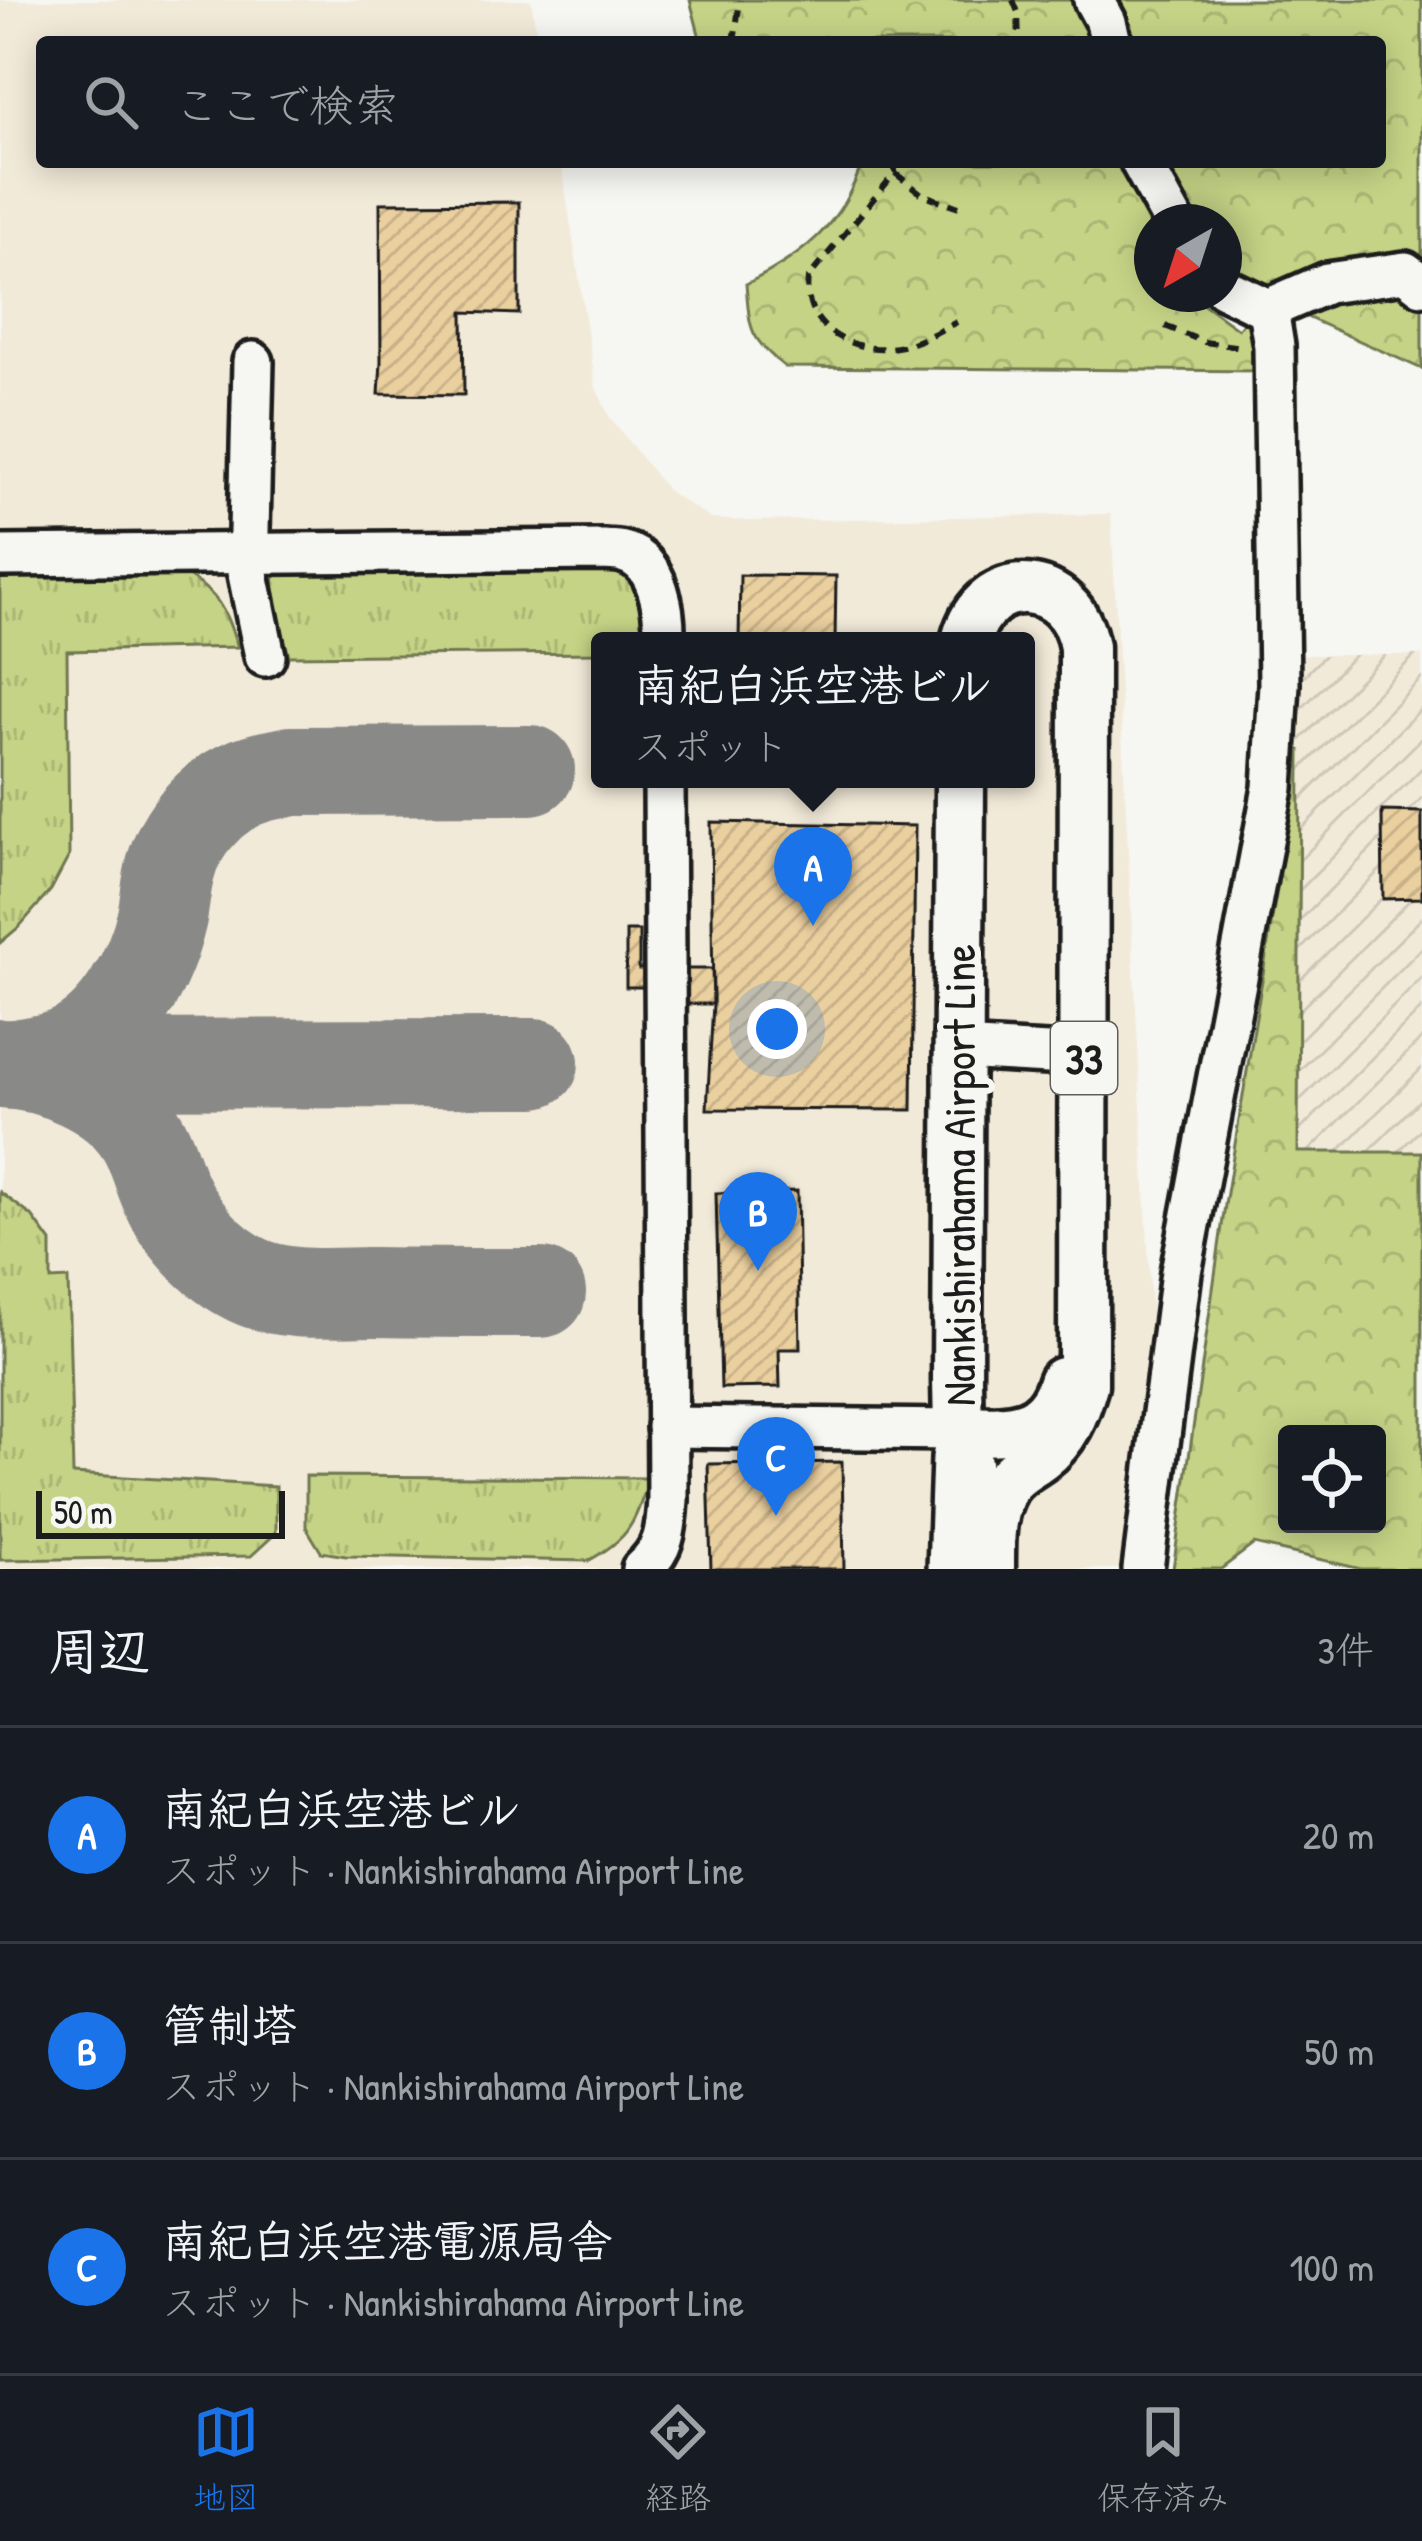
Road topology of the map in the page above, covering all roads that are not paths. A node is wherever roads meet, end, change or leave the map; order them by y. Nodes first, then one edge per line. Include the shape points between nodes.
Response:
1 (1094, 0) edge
2 (1110, 36) edge
3 (1144, 168) edge
4 (1164, 204) edge
5 (1422, 284) edge
6 (1242, 297) edge
7 (1268, 309) junction
8 (253, 362) dead end
9 (249, 552) junction
10 (0, 556) edge
11 (663, 632) edge
12 (969, 632) edge
13 (265, 656) dead end
14 (664, 788) edge
15 (960, 788) edge
16 (959, 1049) junction
17 (1084, 1056) junction
18 (1084, 1296) junction
19 (667, 1427) junction
20 (958, 1430) junction
21 (642, 1569) edge
22 (948, 1569) edge
23 (970, 1569) edge
24 (989, 1569) edge
25 (1143, 1569) edge

1 - 2 street
3 - 4 street
5 - 7 street via 1406,272 1327,283
6 - 7 street
7 - 25 street via 1279,684 1273,788 1181,1272
8 - 9 street
9 - 10 street
9 - 11 street via 631,553 661,593
9 - 13 street
12 - 17 main road, 33 via 986,603 1027,589 1071,612 1082,635
14 - 19 street
15 - 16 main road, Nankishirahama Airport Line
16 - 17 street
16 - 20 main road, Nankishirahama Airport Line
17 - 18 main road, 33
18 - 20 main road via 1060,1393 1040,1419 1020,1429
18 - 24 main road, 33 via 1076,1411 1052,1446 1006,1482 994,1506
19 - 20 street
19 - 21 street via 666,1534
20 - 22 street
20 - 23 main road, Nankishirahama Airport Line via 967,1463

